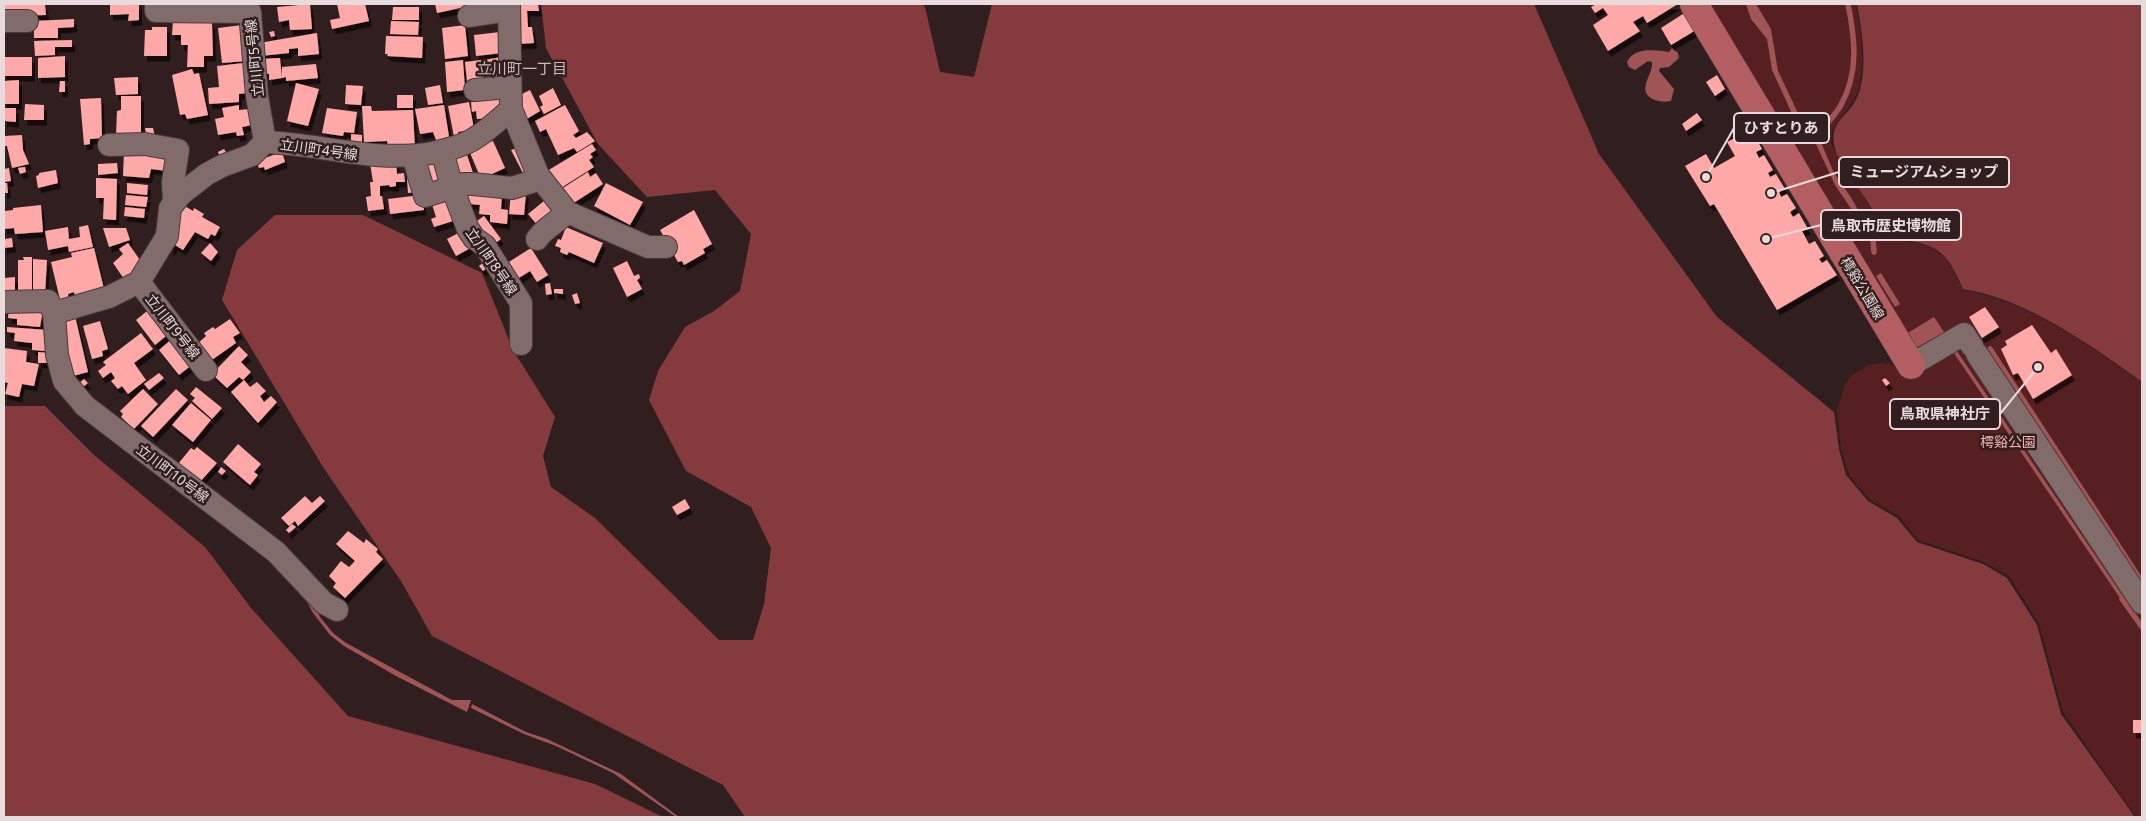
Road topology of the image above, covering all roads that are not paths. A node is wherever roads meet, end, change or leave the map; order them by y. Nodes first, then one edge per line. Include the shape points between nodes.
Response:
1 (156, 4) edge
2 (1694, 4) edge
3 (509, 7) edge
4 (469, 16) dead end
5 (4, 21) edge
6 (27, 21) dead end
7 (510, 87) junction
8 (475, 90) dead end
9 (511, 109) junction
10 (265, 142) junction
11 (109, 145) dead end
12 (442, 151) junction
13 (414, 156) junction
14 (541, 179) junction
15 (452, 187) junction
16 (174, 202) junction
17 (567, 212) junction
18 (537, 239) dead end
19 (666, 247) dead end
20 (139, 282) junction
21 (4, 302) edge
22 (54, 312) junction
23 (521, 344) dead end
24 (1911, 365) joint
25 (206, 370) dead end
26 (2142, 603) edge
27 (336, 610) dead end

1 - 10 street, 立川町5号線 via 156,11 250,12 257,96
2 - 24 main road, 樗谿公園線
3 - 4 street
3 - 7 street
5 - 6 street
7 - 8 street
7 - 9 street
9 - 12 street, 立川町4号線 via 472,141
9 - 14 street
10 - 13 street, 立川町4号線 via 293,143 369,156
10 - 16 street, 立川町4号線 via 252,155 207,174
11 - 16 street via 145,144 178,150 173,182
12 - 13 street, 立川町4号線
12 - 15 street, 立川町8号線
13 - 15 street via 425,196
14 - 15 street via 512,188 473,184
14 - 17 street
15 - 23 street, 立川町8号線 via 471,234 485,246 521,303
16 - 20 street via 170,208 167,236
17 - 18 street via 541,232
17 - 19 street via 648,247
20 - 22 street via 109,297
20 - 25 street, 立川町9号線
21 - 22 street via 48,301
22 - 27 street, 立川町10号線 via 57,355 64,381 85,406 276,552 324,603
24 - 26 street via 1962,346

